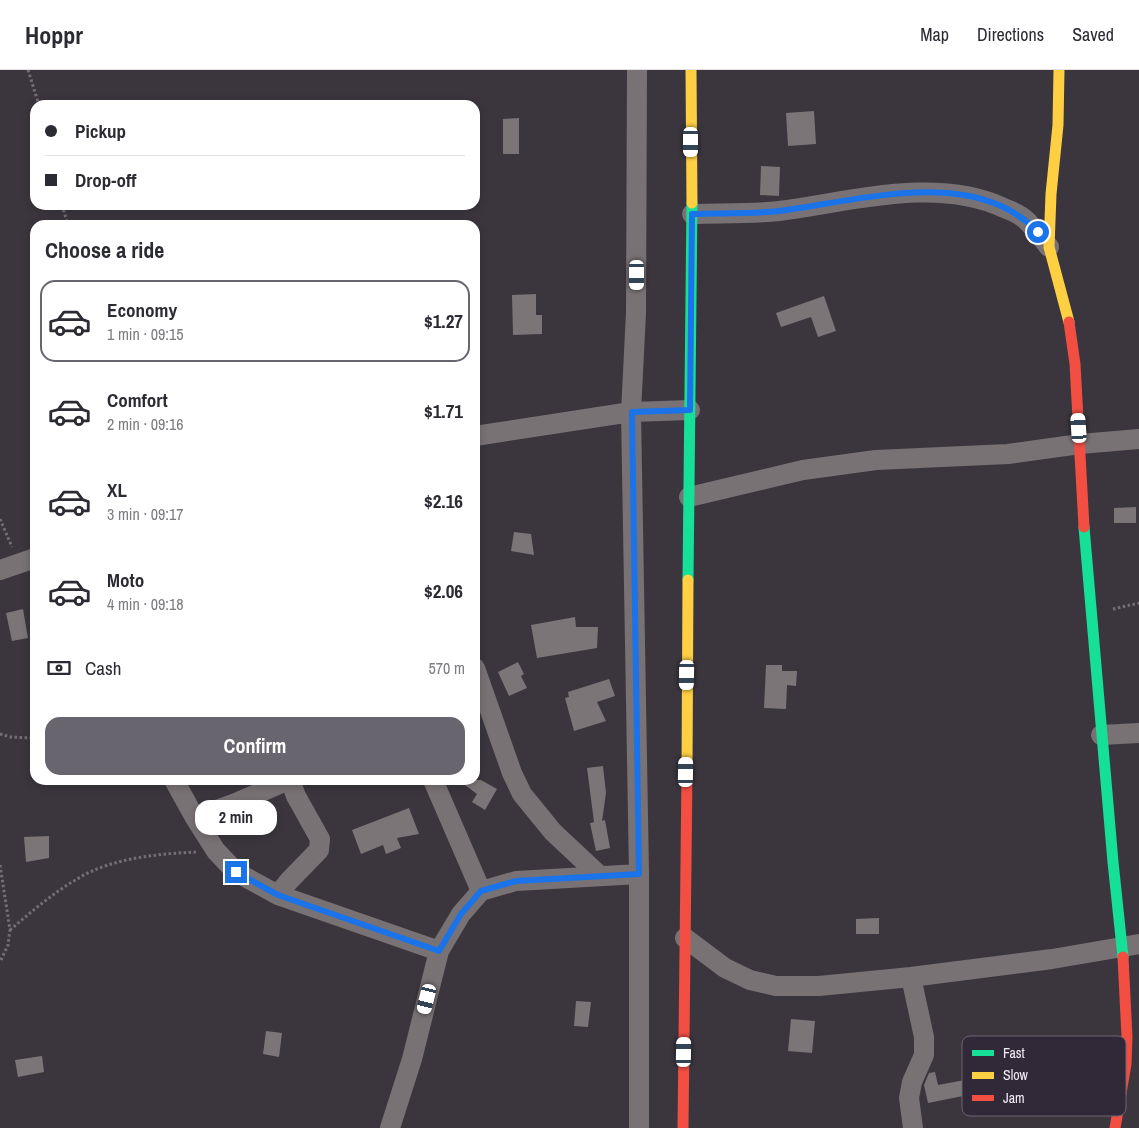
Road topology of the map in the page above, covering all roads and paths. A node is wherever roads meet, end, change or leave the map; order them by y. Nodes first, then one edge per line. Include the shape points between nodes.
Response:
1 (28, 70) edge
2 (637, 70) edge
3 (691, 70) edge
4 (1059, 70) edge
5 (37, 100) edge
6 (692, 214) junction
7 (1049, 247) junction
8 (690, 410) junction
9 (632, 412) junction
10 (480, 435) edge
11 (1139, 439) edge
12 (1080, 444) junction
13 (689, 497) junction
14 (0, 519) edge
15 (27, 561) edge
16 (0, 570) edge
17 (480, 682) edge
18 (1139, 733) edge
19 (0, 734) edge
20 (1101, 735) junction
21 (30, 738) edge
22 (177, 785) edge
23 (277, 785) edge
24 (291, 785) edge
25 (436, 785) edge
26 (195, 818) junction
27 (216, 851) junction
28 (0, 865) edge
29 (639, 874) junction
30 (600, 876) junction
31 (481, 891) junction
32 (278, 895) junction
33 (10, 930) junction
34 (685, 938) junction
35 (1131, 946) edge
36 (439, 951) junction
37 (0, 962) edge
38 (911, 977) junction
39 (1132, 1072) edge
40 (1126, 1092) edge
41 (1119, 1116) edge
42 (390, 1128) edge
43 (639, 1128) edge
44 (683, 1128) edge
45 (913, 1128) edge
46 (1115, 1128) edge

1 - 5 path
2 - 9 street via 636,313
3 - 6 main road
4 - 7 main road
6 - 7 street via 777,211 907,193 941,193 972,197 1011,211 1026,220
6 - 8 main road
7 - 12 main road via 1068,315
8 - 9 street
8 - 13 main road
9 - 10 street
9 - 29 street
11 - 12 street
12 - 13 street via 1008,454 876,460 803,470
12 - 20 main road
13 - 34 main road
14 - 15 path
15 - 16 street
17 - 30 street via 522,794 553,832
18 - 20 street
19 - 21 path
20 - 35 main road via 1113,862
22 - 26 street
23 - 26 street
24 - 32 street via 320,839 319,850
25 - 31 street
26 - 27 street
27 - 32 street via 236,872
27 - 33 path via 143,857 107,866 78,878
28 - 33 path
29 - 30 street
29 - 43 street
30 - 31 street via 516,881
31 - 36 street via 461,914
32 - 36 street
33 - 37 path via 8,945
34 - 38 street via 725,968 750,980 776,986 819,986
34 - 44 main road
35 - 38 street
35 - 39 main road via 1127,1037
36 - 42 street via 412,1059
38 - 45 street via 924,1037 924,1055 909,1098
39 - 40 main road
41 - 46 main road

